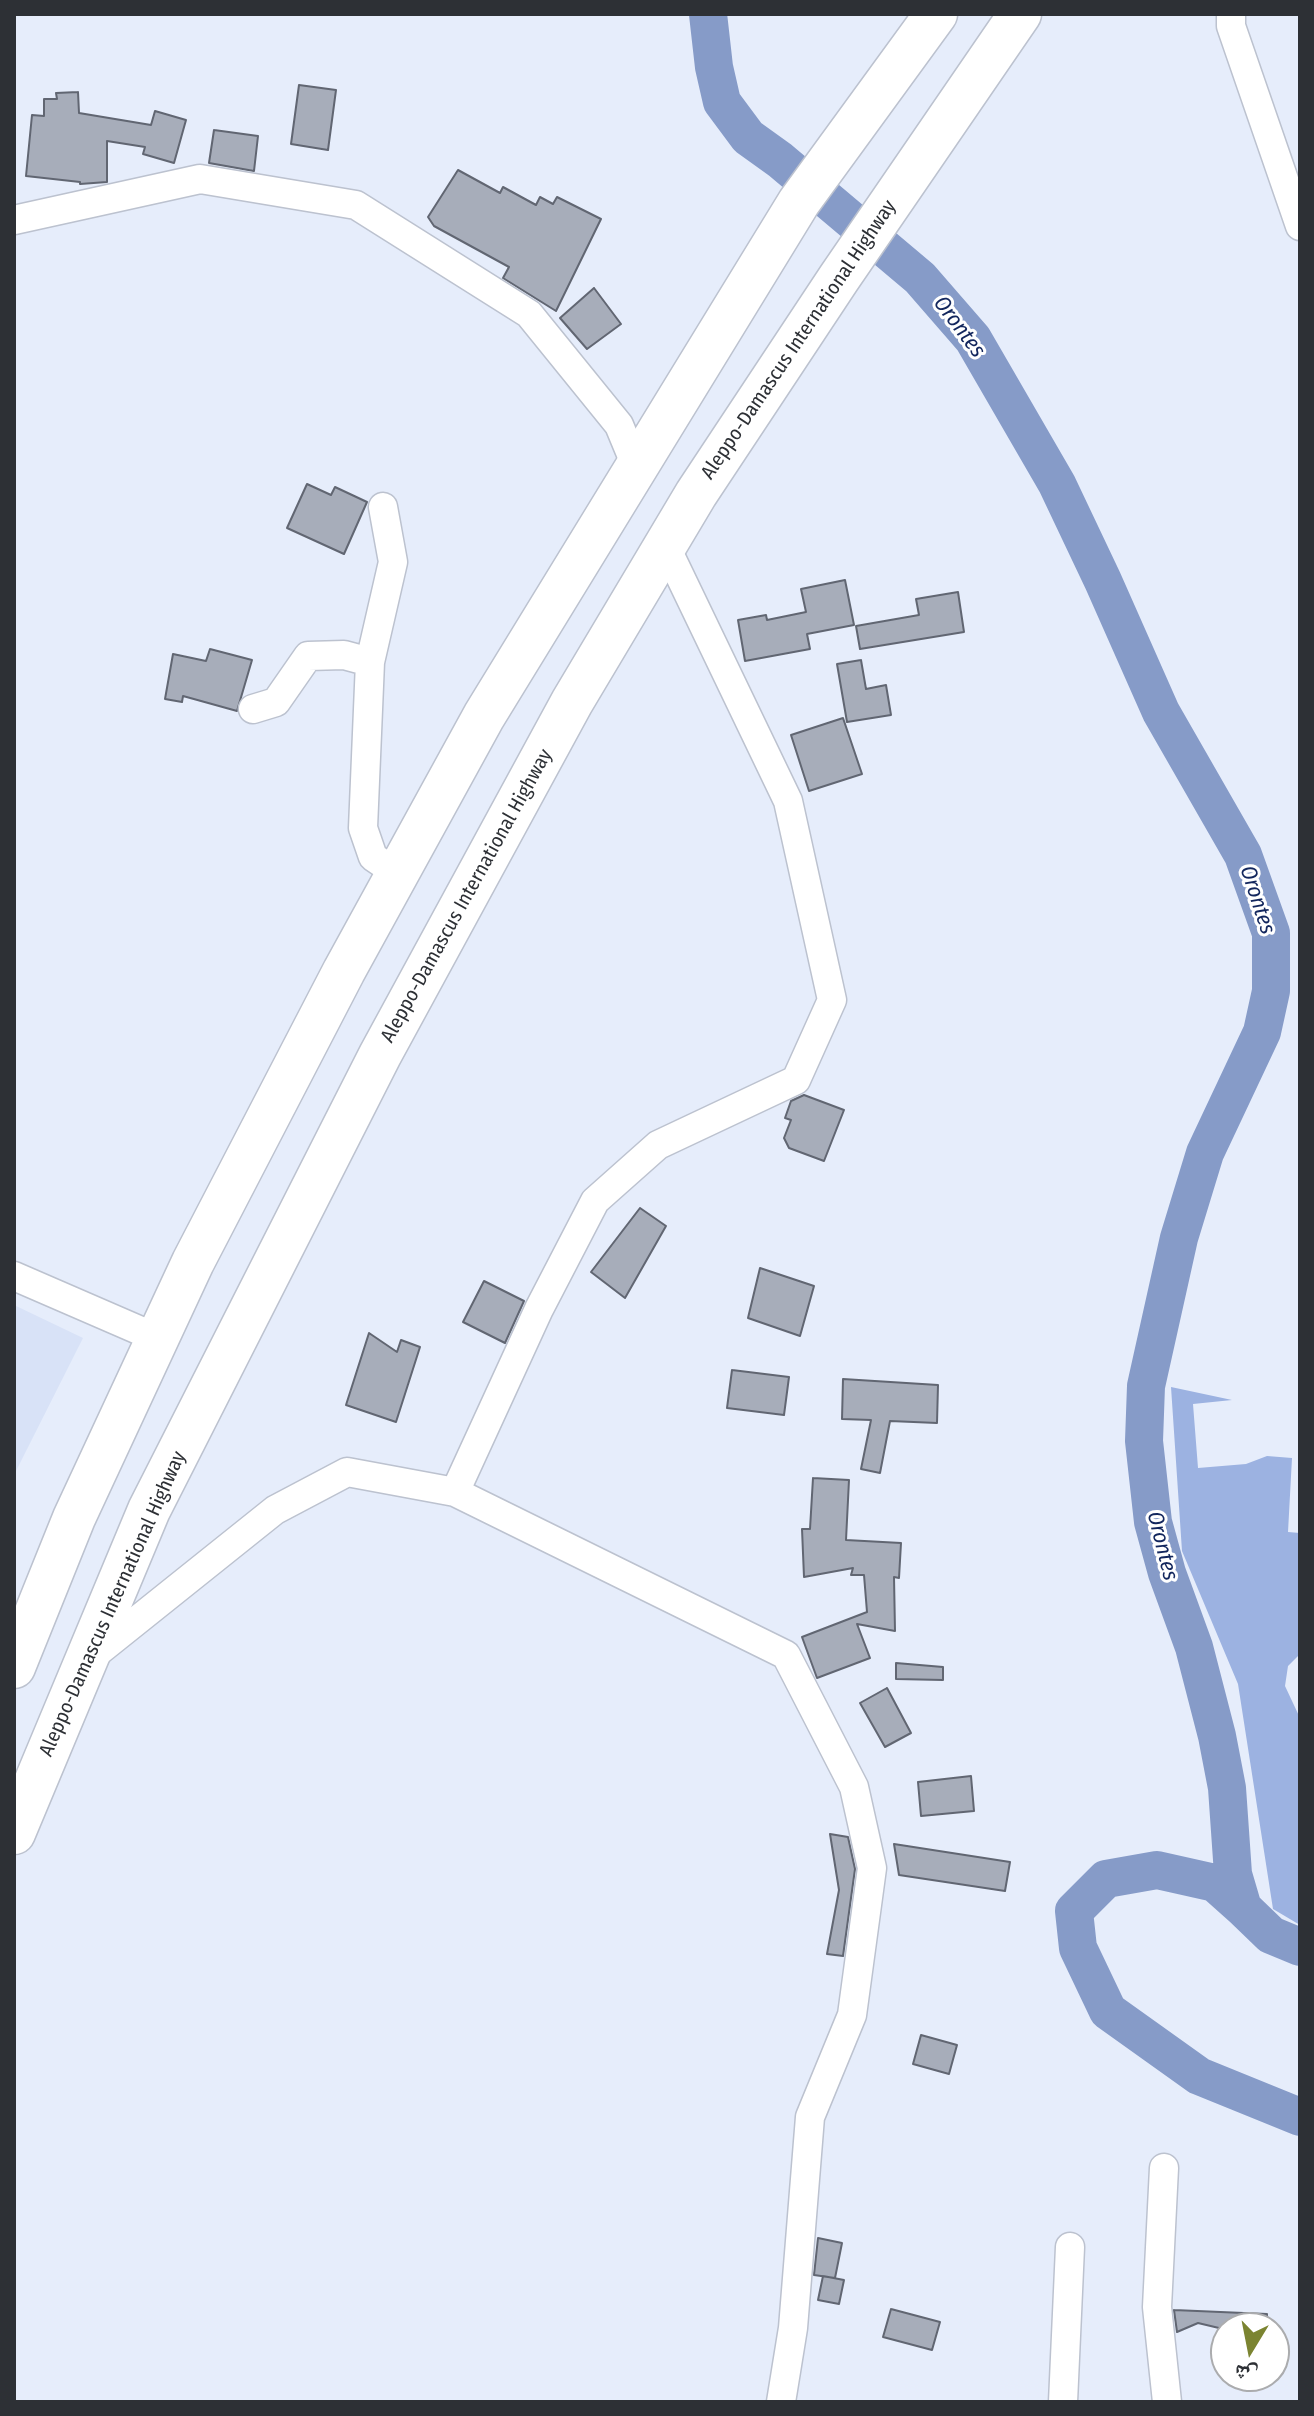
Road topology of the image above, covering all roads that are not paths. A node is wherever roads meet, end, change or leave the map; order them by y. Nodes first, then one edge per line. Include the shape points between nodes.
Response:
1 (936, 14) edge
2 (1020, 14) edge
3 (1231, 14) edge
4 (14, 220) edge
5 (1300, 226) edge
6 (636, 466) junction
7 (383, 507) dead end
8 (665, 545) junction
9 (370, 662) junction
10 (253, 709) dead end
11 (398, 874) junction
12 (14, 1276) edge
13 (157, 1338) junction
14 (455, 1492) junction
15 (86, 1661) junction
16 (14, 1667) edge
17 (14, 1833) edge
18 (1164, 2168) dead end
19 (1070, 2247) dead end
20 (781, 2402) edge
21 (1063, 2402) edge
22 (1167, 2402) edge

1 - 6 highway via 799,202
2 - 8 highway, Aleppo-Damascus International Highway
3 - 5 street
4 - 6 street via 200,179 356,205 529,314 619,425
6 - 11 highway via 484,716
7 - 9 street via 393,562
8 - 14 street via 788,801 832,1000 796,1080 658,1145 595,1201
8 - 15 highway, Aleppo-Damascus International Highway via 572,702 380,1055 149,1510
9 - 10 street via 344,655 308,656 276,702
9 - 11 street via 363,828 373,857
11 - 13 highway
12 - 13 street
13 - 16 highway via 74,1518
14 - 15 street via 347,1472 275,1510
14 - 20 street via 786,1655 854,1787 872,1868 852,2015 810,2117 793,2328
15 - 17 highway, Aleppo-Damascus International Highway
18 - 22 street via 1157,2307
19 - 21 street

